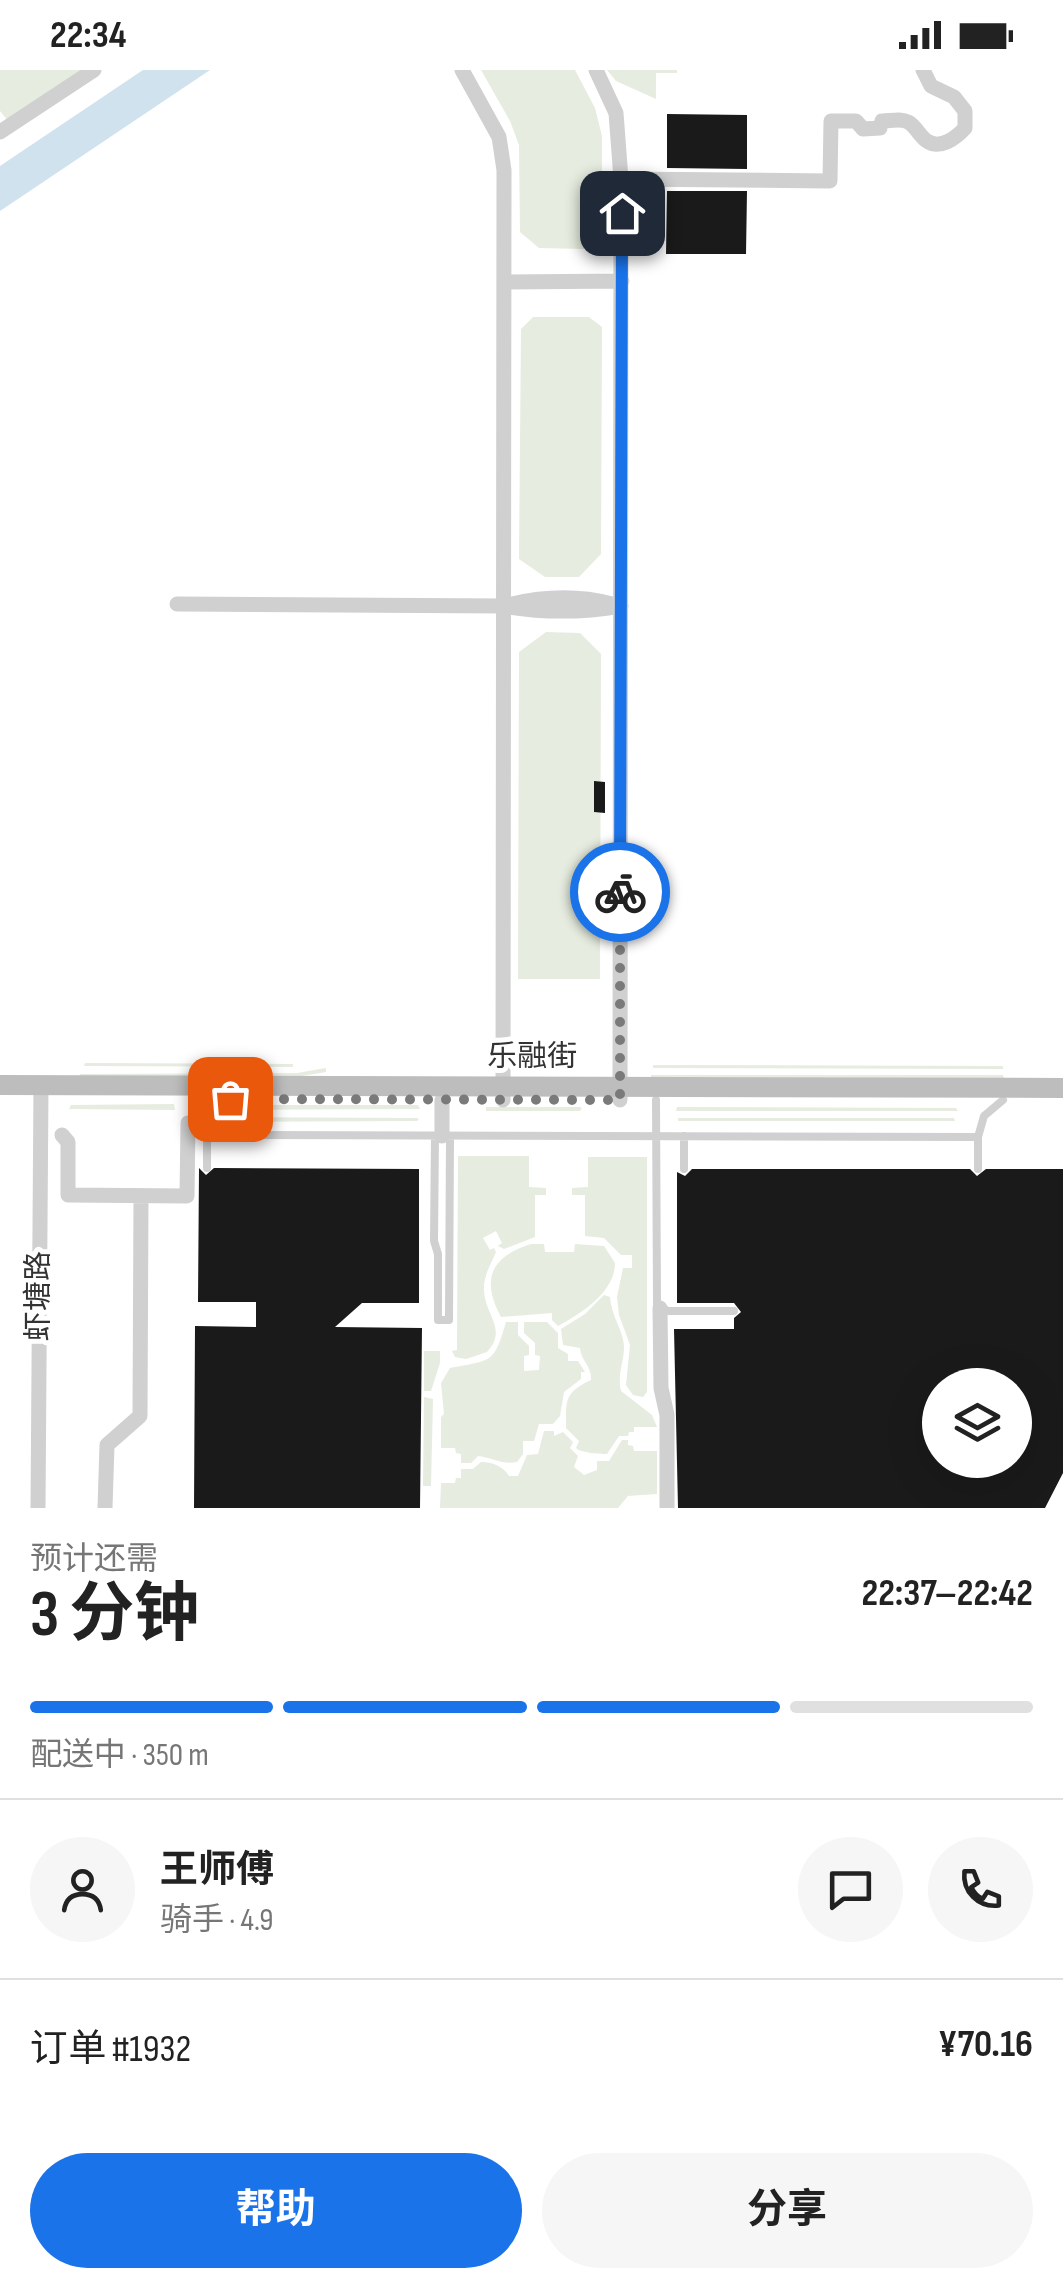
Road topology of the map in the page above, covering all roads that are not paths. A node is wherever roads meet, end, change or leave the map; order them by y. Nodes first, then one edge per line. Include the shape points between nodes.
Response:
1 (94, 70) edge
2 (462, 70) edge
3 (596, 70) edge
4 (924, 70) edge
5 (0, 132) edge
6 (621, 178) junction
7 (622, 281) junction
8 (504, 282) junction
9 (177, 604) dead end
10 (503, 606) junction
11 (621, 606) junction
12 (0, 1085) edge
13 (1063, 1088) edge
14 (40, 1092) junction
15 (207, 1092) junction
16 (503, 1093) junction
17 (620, 1093) junction
18 (0, 1099) edge
19 (442, 1100) junction
20 (656, 1100) junction
21 (1003, 1100) junction
22 (1063, 1101) edge
23 (188, 1123) dead end
24 (62, 1135) dead end
25 (207, 1135) junction
26 (443, 1136) junction
27 (656, 1136) junction
28 (684, 1136) junction
29 (978, 1137) junction
30 (207, 1168) dead end
31 (684, 1169) dead end
32 (978, 1169) dead end
33 (141, 1197) junction
34 (660, 1308) junction
35 (734, 1311) dead end
36 (38, 1508) edge
37 (104, 1508) edge
38 (667, 1508) edge

1 - 5 street
2 - 8 street via 502,148
3 - 6 street via 616,112
4 - 6 street via 931,86 965,111 965,128 952,140 926,141 900,120 863,130 856,121 831,120 830,181
6 - 7 street
7 - 8 street
7 - 11 street
8 - 10 street
9 - 10 street
10 - 11 street via 588,597
10 - 16 street
11 - 17 street
12 - 14 street, 乐融街
13 - 17 street, 乐融街
14 - 15 street, 乐融街
14 - 18 street, 乐融街
14 - 36 street, 虾塘路
15 - 16 street, 乐融街
15 - 19 street, 乐融街
15 - 25 lane
16 - 17 street, 乐融街
16 - 19 street, 乐融街
17 - 20 street, 乐融街
19 - 26 street
20 - 21 street, 乐融街
20 - 27 lane
21 - 22 street, 乐融街
21 - 29 lane via 984,1116
23 - 33 street via 188,1196
24 - 33 street via 68,1142 68,1195
25 - 26 lane
25 - 30 lane
26 - 26 lane via 434,1240 438,1320 449,1320
26 - 27 lane
27 - 28 lane
27 - 34 lane
28 - 29 lane
28 - 31 lane
29 - 32 lane
33 - 37 street via 140,1416 106,1445
34 - 35 lane
34 - 38 street

